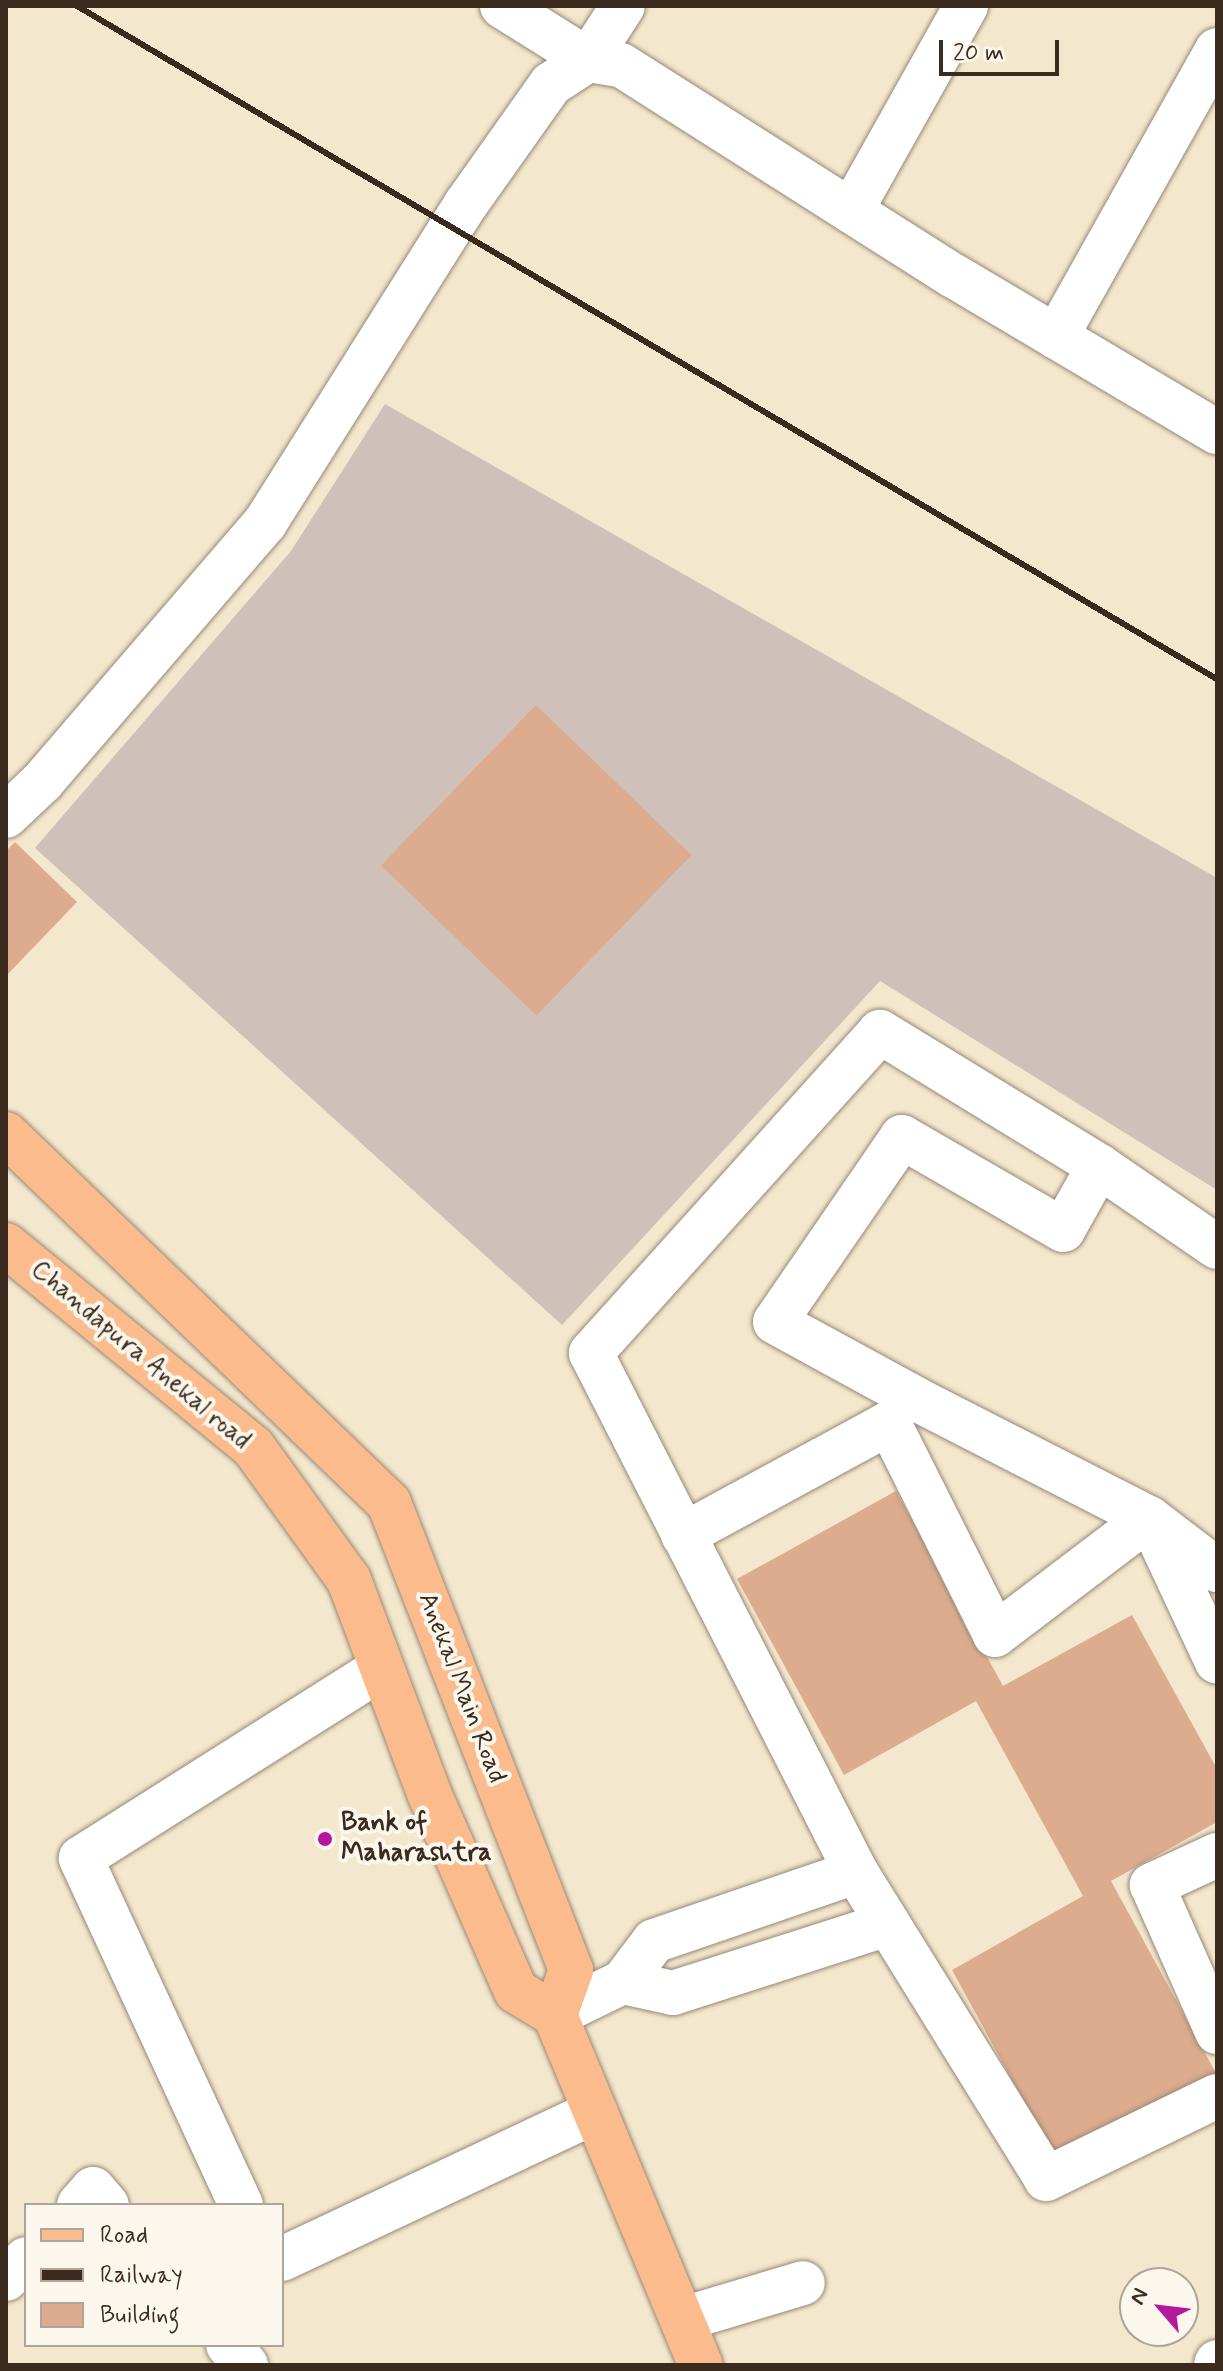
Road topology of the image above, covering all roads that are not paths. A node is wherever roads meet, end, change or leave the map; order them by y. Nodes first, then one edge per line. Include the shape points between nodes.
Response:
1 (502, 6) edge
2 (623, 6) edge
3 (966, 6) edge
4 (1217, 50) edge
5 (588, 60) junction
6 (851, 211) junction
7 (1056, 337) junction
8 (1217, 432) edge
9 (6, 816) edge
10 (6, 1134) edge
11 (1099, 1166) junction
12 (6, 1245) edge
13 (1217, 1247) edge
14 (902, 1411) junction
15 (1149, 1518) junction
16 (683, 1535) junction
17 (1217, 1570) edge
18 (1217, 1662) edge
19 (381, 1668) junction
20 (1217, 1855) edge
21 (856, 1872) junction
22 (888, 1924) junction
23 (623, 1982) junction
24 (555, 2015) junction
25 (1217, 2032) edge
26 (1217, 2096) edge
27 (595, 2112) junction
28 (81, 2203) edge
29 (105, 2203) edge
30 (240, 2203) edge
31 (284, 2258) edge
32 (24, 2261) edge
33 (6, 2279) edge
34 (803, 2283) dead end
35 (683, 2319) junction
36 (230, 2347) edge
37 (246, 2365) edge
38 (701, 2365) edge

1 - 5 street
2 - 5 street
3 - 6 street
4 - 7 street
5 - 6 street via 621,65
5 - 9 street via 551,84 466,204 265,523 42,782
6 - 7 street
7 - 8 street
10 - 24 main road, Anekal Main Road via 389,1503 571,1970
11 - 13 street
11 - 14 street via 1063,1230 902,1137 775,1322
11 - 16 street via 880,1032 591,1353
12 - 19 main road, Chandapura Anekal road via 253,1447 349,1580
14 - 15 street
14 - 15 street via 995,1635
14 - 16 street
15 - 17 street
15 - 18 street
16 - 21 street
19 - 24 main road, Chandapura Anekal road via 434,1807 516,1991
19 - 30 street via 81,1858
20 - 25 street via 1152,1885
21 - 22 street
21 - 23 street via 654,1941
22 - 23 street via 673,1993
22 - 26 street via 1046,2179
23 - 24 street
24 - 27 main road
27 - 31 street
27 - 35 main road
28 - 29 street via 93,2189
32 - 33 street
34 - 35 street
35 - 38 main road
36 - 37 street

